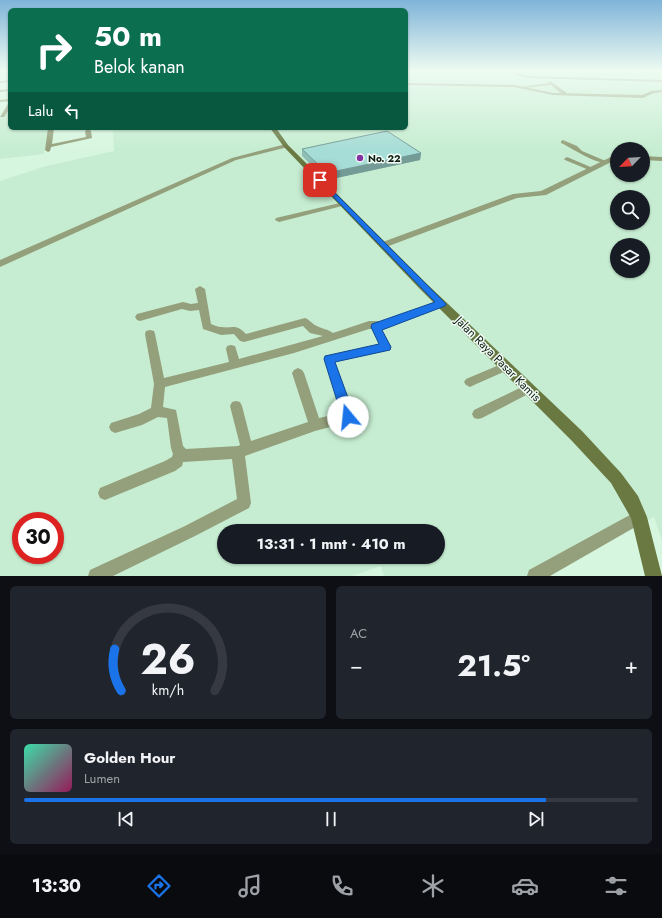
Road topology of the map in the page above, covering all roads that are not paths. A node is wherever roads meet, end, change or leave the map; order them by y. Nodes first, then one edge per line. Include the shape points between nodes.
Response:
1 (8, 107) edge
2 (1, 116) edge
3 (51, 130) edge
4 (275, 130) edge
5 (88, 131) dead end
6 (281, 140) junction
7 (563, 142) dead end
8 (568, 159) dead end
9 (650, 159) edge
10 (610, 160) edge
11 (662, 160) edge
12 (605, 162) junction
13 (591, 170) junction
14 (344, 204) junction
15 (279, 220) dead end
16 (383, 245) junction
17 (0, 264) edge
18 (200, 289) dead end
19 (441, 303) junction
20 (203, 306) junction
21 (140, 317) dead end
22 (150, 334) dead end
23 (332, 337) junction
24 (231, 349) dead end
25 (236, 364) junction
26 (504, 366) junction
27 (298, 373) dead end
28 (470, 382) dead end
29 (160, 384) junction
30 (528, 389) junction
31 (236, 406) dead end
32 (157, 411) junction
33 (478, 414) dead end
34 (315, 425) junction
35 (115, 427) dead end
36 (242, 450) junction
37 (180, 453) junction
38 (105, 493) dead end
39 (639, 517) junction
40 (96, 576) edge
41 (535, 576) edge
42 (654, 576) edge

1 - 2 street
3 - 5 street via 48,148 89,138
4 - 6 main road, Jalan Raya Pasar Kamis
6 - 14 main road, Jalan Raya Pasar Kamis
6 - 17 street
7 - 12 street
8 - 13 street
9 - 11 street
10 - 12 street
12 - 13 street
13 - 16 street via 543,193 516,196
14 - 15 street
14 - 16 main road, Jalan Raya Pasar Kamis
16 - 19 main road, Jalan Raya Pasar Kamis
18 - 20 street
19 - 23 street via 384,325 369,325
19 - 26 main road, Jalan Raya Pasar Kamis
19 - 34 street via 376,327 386,347 329,359 349,417
20 - 21 street via 189,308 183,305
20 - 23 street via 207,326 220,331 236,330 244,338 305,322 314,330
22 - 29 street
23 - 25 street
24 - 25 street
25 - 29 street
26 - 28 street
26 - 30 main road, Jalan Raya Pasar Kamis
27 - 34 street
29 - 32 street
30 - 33 street
30 - 39 main road, Jalan Raya Pasar Kamis via 616,478
31 - 36 street
32 - 35 street via 142,419
32 - 37 street via 172,414
34 - 36 street
36 - 37 street via 197,456 184,456
36 - 40 street via 244,503
37 - 38 street via 177,461 170,466
39 - 41 street
39 - 42 main road, Jalan Raya Pasar Kamis

